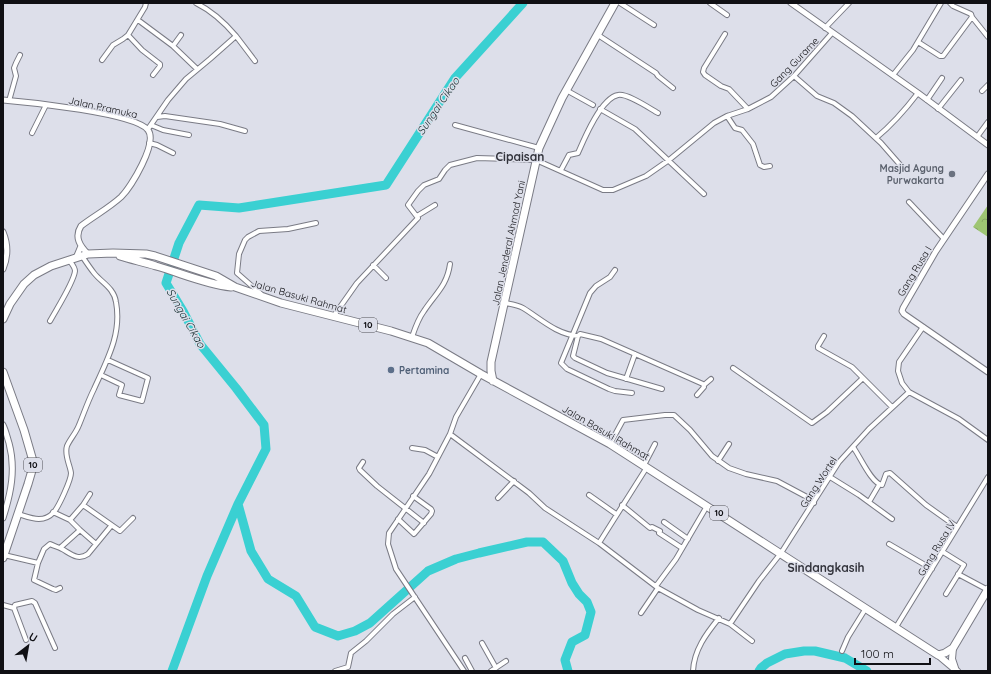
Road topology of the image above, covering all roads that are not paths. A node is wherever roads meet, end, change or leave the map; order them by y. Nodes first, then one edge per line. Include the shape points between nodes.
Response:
1 (146, 3) edge
2 (196, 3) edge
3 (615, 3) edge
4 (620, 3) edge
5 (710, 3) edge
6 (791, 3) edge
7 (849, 3) edge
8 (941, 3) edge
9 (950, 3) edge
10 (727, 15) dead end
11 (972, 17) junction
12 (138, 20) junction
13 (654, 25) dead end
14 (826, 28) junction
15 (832, 33) junction
16 (725, 34) dead end
17 (128, 35) junction
18 (181, 35) dead end
19 (598, 35) junction
20 (987, 35) edge
21 (236, 36) junction
22 (918, 42) junction
23 (173, 46) junction
24 (20, 55) dead end
25 (102, 60) dead end
26 (255, 61) dead end
27 (197, 69) junction
28 (153, 75) dead end
29 (893, 75) junction
30 (794, 76) junction
31 (942, 78) dead end
32 (960, 80) dead end
33 (988, 85) edge
34 (673, 88) dead end
35 (566, 90) junction
36 (982, 91) dead end
37 (918, 93) junction
38 (3, 100) edge
39 (927, 100) junction
40 (9, 101) junction
41 (46, 105) junction
42 (593, 105) dead end
43 (938, 108) junction
44 (600, 109) junction
45 (748, 109) junction
46 (658, 113) dead end
47 (727, 116) junction
48 (157, 117) junction
49 (988, 122) edge
50 (456, 125) dead end
51 (149, 127) junction
52 (245, 131) dead end
53 (32, 132) dead end
54 (189, 134) dead end
55 (977, 137) junction
56 (876, 138) junction
57 (149, 144) junction
58 (988, 145) edge
59 (539, 148) junction
60 (173, 153) dead end
61 (536, 160) junction
62 (669, 160) junction
63 (770, 166) dead end
64 (902, 167) dead end
65 (560, 170) junction
66 (988, 174) edge
67 (704, 194) dead end
68 (909, 202) dead end
69 (435, 205) dead end
70 (416, 216) junction
71 (316, 223) dead end
72 (3, 232) edge
73 (944, 239) junction
74 (81, 246) junction
75 (113, 253) junction
76 (79, 257) junction
77 (450, 264) dead end
78 (373, 265) junction
79 (3, 269) edge
80 (615, 270) dead end
81 (386, 278) dead end
82 (235, 287) junction
83 (264, 296) junction
84 (505, 303) junction
85 (333, 317) junction
86 (3, 319) edge
87 (50, 321) dead end
88 (923, 327) junction
89 (576, 336) junction
90 (824, 336) dead end
91 (412, 337) junction
92 (635, 354) junction
93 (108, 360) junction
94 (491, 362) junction
95 (732, 368) dead end
96 (3, 372) edge
97 (479, 372) junction
98 (988, 372) edge
99 (100, 375) junction
100 (864, 378) junction
101 (626, 379) junction
102 (711, 379) dead end
103 (494, 381) junction
104 (704, 386) junction
105 (662, 389) dead end
106 (632, 392) dead end
107 (908, 392) junction
108 (697, 395) dead end
109 (892, 407) junction
110 (3, 425) edge
111 (450, 434) junction
112 (988, 440) edge
113 (610, 444) junction
114 (655, 444) dead end
115 (729, 444) dead end
116 (853, 447) junction
117 (412, 448) dead end
118 (438, 457) junction
119 (718, 461) junction
120 (363, 462) dead end
121 (645, 466) junction
122 (830, 477) junction
123 (988, 477) edge
124 (514, 481) junction
125 (879, 485) junction
126 (90, 494) dead end
127 (589, 494) dead end
128 (413, 496) junction
129 (3, 498) edge
130 (498, 498) dead end
131 (9, 499) junction
132 (869, 502) junction
133 (814, 503) junction
134 (83, 505) junction
135 (622, 505) junction
136 (707, 506) junction
137 (405, 508) junction
138 (53, 512) junction
139 (17, 514) junction
140 (616, 514) junction
141 (3, 518) edge
142 (133, 518) dead end
143 (398, 518) junction
144 (892, 519) dead end
145 (70, 520) junction
146 (664, 522) dead end
147 (424, 523) junction
148 (111, 526) junction
149 (958, 527) junction
150 (80, 530) junction
151 (688, 539) junction
152 (599, 543) junction
153 (96, 544) junction
154 (889, 544) dead end
155 (60, 548) junction
156 (682, 548) junction
157 (943, 552) junction
158 (781, 553) junction
159 (4, 556) edge
160 (38, 563) junction
161 (932, 569) junction
162 (958, 574) junction
163 (656, 587) junction
164 (60, 588) dead end
165 (988, 590) edge
166 (946, 594) dead end
167 (415, 597) junction
168 (3, 605) edge
169 (14, 608) junction
170 (866, 608) junction
171 (641, 613) dead end
172 (719, 618) junction
173 (730, 624) junction
174 (896, 627) junction
175 (26, 640) dead end
176 (752, 641) dead end
177 (482, 643) dead end
178 (55, 648) dead end
179 (953, 648) junction
180 (842, 651) dead end
181 (938, 655) junction
182 (465, 658) dead end
183 (506, 660) dead end
184 (496, 668) junction
185 (956, 670) edge
186 (335, 671) edge
187 (464, 671) edge
188 (472, 671) edge
189 (491, 671) edge
190 (693, 671) edge

1 - 12 street
2 - 21 street via 225,23
3 - 19 highway, Jalan Jenderal Ahmad Yani
4 - 13 street
5 - 10 street
6 - 14 street
7 - 14 street
8 - 22 street
9 - 11 street via 968,12
11 - 20 street
11 - 22 street via 943,56
12 - 17 street
12 - 23 street
14 - 15 street
15 - 29 street
15 - 30 street, Gang Gurame
16 - 45 street via 703,72 717,84 729,89
17 - 25 street via 113,45
17 - 28 street via 160,64
18 - 23 street
19 - 34 street via 651,69
19 - 35 highway, Jalan Jenderal Ahmad Yani
21 - 26 street
21 - 27 street
22 - 29 street
23 - 27 street
24 - 40 street via 14,68 16,76
27 - 48 street via 172,95
29 - 37 street
30 - 45 street, Gang Gurame via 771,97
30 - 56 street via 817,96 834,103
31 - 39 street
32 - 43 street
33 - 36 street
35 - 42 street
35 - 59 highway, Jalan Jenderal Ahmad Yani
37 - 39 street
37 - 56 street via 890,127
38 - 40 street, Jalan Pramuka
39 - 43 street
40 - 41 street, Jalan Pramuka
41 - 51 street, Jalan Pramuka via 81,109
41 - 53 street
43 - 55 street
44 - 46 street via 619,95
44 - 62 street via 635,129
44 - 65 street via 578,153 569,155
45 - 47 street, Gang Gurame
47 - 62 street, Gang Gurame via 714,122
47 - 63 street via 735,128 742,130 753,144 760,165
48 - 51 street
48 - 52 street via 220,124
49 - 55 street
50 - 59 street
51 - 54 street
51 - 57 street, Jalan Pramuka
55 - 58 street
56 - 64 street
57 - 60 street
57 - 74 street, Jalan Pramuka via 146,157 126,190 116,201 78,230 77,236
59 - 61 highway, Jalan Jenderal Ahmad Yani
61 - 65 street, Gang Gurame
61 - 70 street via 477,158 450,165 439,179 424,185 409,202 409,207
61 - 84 highway, Jalan Jenderal Ahmad Yani
62 - 65 street, Gang Gurame via 646,176 613,190 603,190
62 - 67 street
66 - 73 street, Gang Rusa I
68 - 73 street
69 - 70 street
70 - 78 street via 418,220
71 - 83 street via 288,229 259,231 245,240 239,254 237,273
72 - 79 street via 7,250
73 - 88 street, Gang Rusa I via 902,311
74 - 76 street, Jalan Pramuka
74 - 76 street
75 - 76 highway, Jalan Basuki Rahmat / 10
75 - 82 highway, Jalan Basuki Rahmat / 10 via 215,285
75 - 82 highway, Jalan Basuki Rahmat / 10 via 155,256 216,276
76 - 86 highway, Jalan Basuki Rahmat / 10 via 51,266 34,275 16,294
76 - 87 street via 70,284
76 - 93 street via 112,291 116,301 117,330
77 - 91 street via 443,286 424,311
78 - 81 street
78 - 85 street via 350,291
80 - 89 street via 608,279 593,289 580,318
82 - 83 highway, Jalan Basuki Rahmat / 10
83 - 85 highway, Jalan Basuki Rahmat / 10
84 - 89 street via 523,308 545,324
84 - 94 highway, Jalan Jenderal Ahmad Yani
85 - 91 highway, Jalan Basuki Rahmat / 10
88 - 98 street, Gang Rusa I
88 - 107 street via 898,366 902,383
89 - 92 street via 580,334 601,339
89 - 101 street via 573,356 607,373
89 - 106 street via 561,360 562,366 615,391
90 - 100 street via 818,348 852,367
91 - 97 highway, Jalan Basuki Rahmat / 10 via 428,343
92 - 101 street
92 - 104 street
93 - 99 street
93 - 99 street via 148,378 142,401 119,395 122,385
94 - 97 highway
94 - 103 highway, Jalan Jenderal Ahmad Yani
95 - 100 street via 812,424
96 - 139 highway, 10 via 33,461 31,476
97 - 103 highway, Jalan Basuki Rahmat / 10
97 - 111 street
99 - 138 street via 79,425 66,447 71,474
100 - 109 street
101 - 105 street
102 - 104 street
103 - 113 highway, Jalan Basuki Rahmat / 10
104 - 108 street
107 - 109 street, Gang Wortel
107 - 112 street via 959,419
109 - 116 street, Gang Wortel
110 - 131 street via 13,464
111 - 118 street
111 - 124 street
113 - 119 street via 623,420 674,415
113 - 121 highway, Jalan Basuki Rahmat / 10
114 - 121 street
115 - 119 street
116 - 122 street, Gang Wortel
116 - 125 street
117 - 118 street via 425,450
118 - 128 street
119 - 133 street via 746,474 777,481
120 - 137 street via 360,470
121 - 135 street
121 - 136 highway, Jalan Basuki Rahmat / 10
122 - 132 street
122 - 133 street, Gang Wortel
123 - 149 street, Gang Rusa IV
124 - 130 street
124 - 152 street via 545,508
125 - 132 street
125 - 149 street via 883,484 886,474 890,473 926,505
126 - 134 street
127 - 140 street
128 - 137 street
128 - 147 street via 432,511
129 - 131 street
131 - 141 street
132 - 144 street
133 - 158 street, Gang Wortel
134 - 145 street
134 - 148 street
135 - 140 street
135 - 156 street via 650,528 660,531 659,534
136 - 151 street
136 - 158 highway, Jalan Basuki Rahmat / 10
137 - 143 street
137 - 147 street
138 - 139 street via 41,520
138 - 145 street
139 - 159 highway, 10
140 - 152 street
142 - 148 street via 120,531
143 - 147 street via 414,534
143 - 167 street via 389,533 388,544 401,578
145 - 150 street
146 - 151 street
148 - 153 street
149 - 157 street, Gang Rusa IV
150 - 153 street
150 - 155 street
151 - 156 street
152 - 163 street
153 - 155 street via 88,554 80,557 74,557
154 - 161 street
155 - 160 street via 47,545
156 - 163 street
157 - 161 street, Gang Rusa IV
157 - 162 street via 964,565
158 - 170 highway, Jalan Basuki Rahmat / 10
158 - 173 street, Gang Wortel
159 - 160 street
160 - 164 street via 34,580 56,590
161 - 174 street, Gang Rusa IV
162 - 165 street
162 - 166 street
163 - 171 street
163 - 172 street via 698,610
165 - 179 highway
167 - 186 street via 353,651 348,667
167 - 187 street
168 - 169 street
169 - 175 street
169 - 178 street via 15,605 32,601 35,603
170 - 174 highway, Jalan Basuki Rahmat / 10
170 - 180 street
172 - 173 street
172 - 190 street via 700,644 693,660
173 - 176 street
174 - 181 highway, Jalan Basuki Rahmat / 10
177 - 184 street
179 - 181 highway
179 - 185 main road via 952,658
181 - 185 main road
182 - 188 street
183 - 184 street
184 - 189 street

